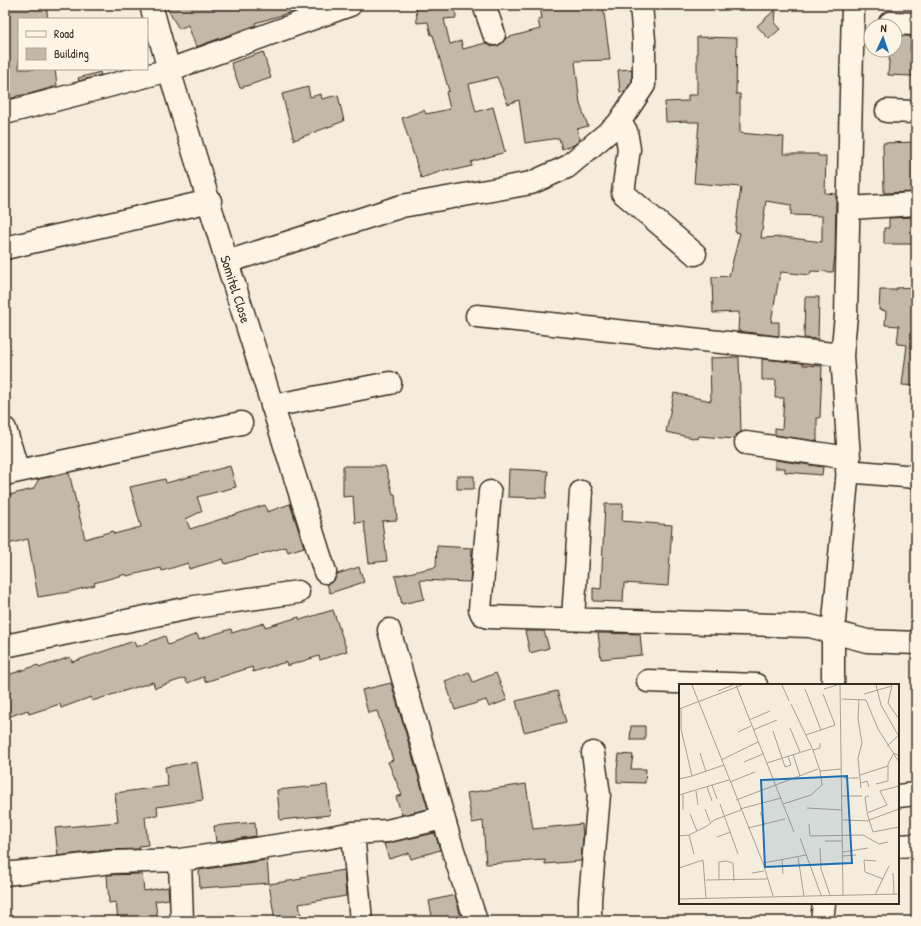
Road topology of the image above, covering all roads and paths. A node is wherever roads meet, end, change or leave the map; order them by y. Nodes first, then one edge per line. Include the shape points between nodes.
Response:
1 (151, 5) edge
2 (350, 5) edge
3 (484, 5) edge
4 (641, 5) edge
5 (853, 5) edge
6 (903, 24) edge
7 (916, 24) edge
8 (494, 34) dead end
9 (169, 70) junction
10 (887, 111) dead end
11 (916, 112) edge
12 (5, 113) edge
13 (618, 124) junction
14 (210, 202) junction
15 (916, 204) edge
16 (849, 208) junction
17 (5, 248) edge
18 (695, 254) dead end
19 (227, 262) junction
20 (477, 316) dead end
21 (842, 355) junction
22 (390, 383) dead end
23 (272, 406) junction
24 (242, 423) dead end
25 (5, 429) edge
26 (746, 443) dead end
27 (848, 465) junction
28 (11, 473) edge
29 (916, 477) edge
30 (490, 492) dead end
31 (581, 492) dead end
32 (325, 572) dead end
33 (298, 592) dead end
34 (573, 618) junction
35 (389, 630) dead end
36 (833, 632) junction
37 (916, 643) edge
38 (5, 646) edge
39 (648, 681) dead end
40 (729, 684) edge
41 (833, 684) edge
42 (593, 753) dead end
43 (916, 794) edge
44 (899, 796) edge
45 (443, 818) junction
46 (353, 833) junction
47 (916, 845) edge
48 (899, 846) edge
49 (180, 860) junction
50 (5, 874) edge
51 (824, 904) edge
52 (182, 921) edge
53 (361, 921) edge
54 (476, 921) edge
55 (590, 921) edge
56 (822, 921) edge

1 - 9 street, Somitel Close
2 - 9 street
3 - 8 street
4 - 13 street via 644,85
5 - 16 street
6 - 7 street
9 - 12 street
9 - 14 street, Somitel Close
10 - 11 street
13 - 18 street via 626,132 629,150 623,193
13 - 19 street via 567,167 531,183 402,206
14 - 17 street
14 - 19 street, Somitel Close
15 - 16 street
16 - 21 street via 846,316
19 - 23 street, Somitel Close
20 - 21 street
21 - 27 street
22 - 23 street
23 - 32 street, Somitel Close
24 - 28 street
25 - 28 street
26 - 27 street
27 - 29 street
27 - 36 street
30 - 34 street via 480,609 482,614 488,617
31 - 34 street
33 - 38 street via 194,607
34 - 36 street via 810,626
35 - 45 street
36 - 37 street via 867,641
36 - 41 street
39 - 40 street
42 - 55 street via 599,794
43 - 44 street
45 - 46 street via 387,831
45 - 54 street
46 - 49 street
46 - 53 street
47 - 48 street
49 - 50 street via 113,862
49 - 52 street
51 - 56 street

